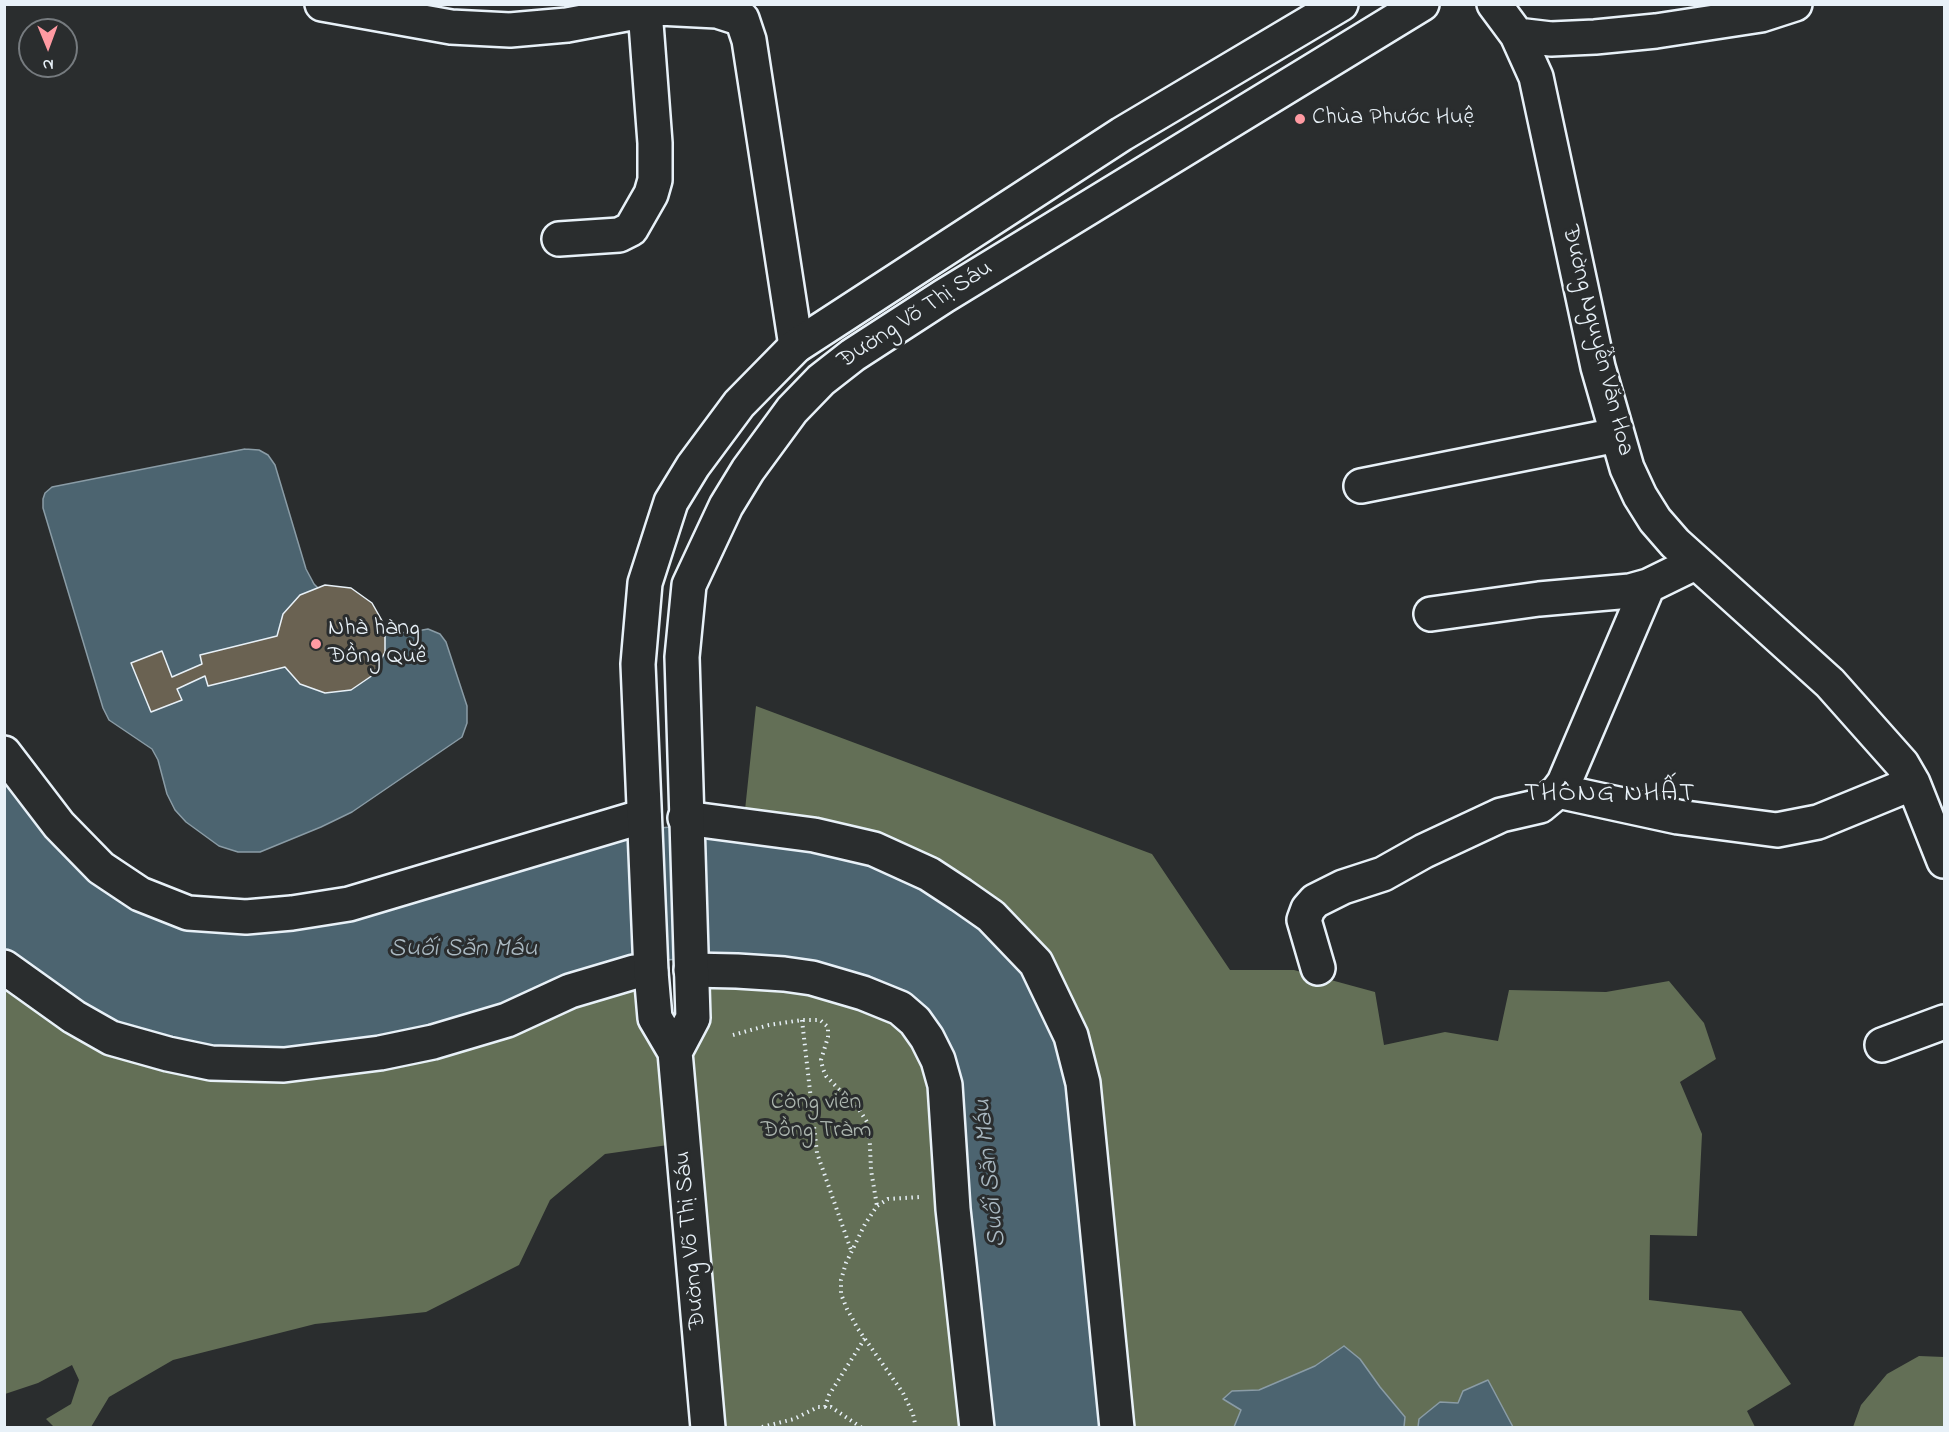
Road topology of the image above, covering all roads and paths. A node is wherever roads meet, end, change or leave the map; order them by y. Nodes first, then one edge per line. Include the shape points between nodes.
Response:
1 (322, 4) edge
2 (1341, 4) edge
3 (1422, 4) edge
4 (1494, 4) edge
5 (1795, 4) edge
6 (654, 8) edge
7 (1517, 35) junction
8 (559, 239) dead end
9 (796, 346) junction
10 (1617, 435) junction
11 (1360, 486) dead end
12 (1695, 562) junction
13 (1648, 586) junction
14 (1431, 614) dead end
15 (4, 753) edge
16 (1913, 783) junction
17 (1558, 791) junction
18 (644, 816) junction
19 (685, 818) junction
20 (1944, 861) edge
21 (4, 967) edge
22 (1318, 968) dead end
23 (691, 970) junction
24 (651, 972) junction
25 (802, 1020) junction
26 (1944, 1022) edge
27 (733, 1035) dead end
28 (1882, 1045) dead end
29 (675, 1052) junction
30 (953, 1196) junction
31 (877, 1206) junction
32 (852, 1251) junction
33 (865, 1338) junction
34 (825, 1407) junction
35 (762, 1427) edge
36 (708, 1428) edge
37 (862, 1428) edge
38 (916, 1428) edge
39 (977, 1428) edge
40 (1117, 1428) edge

1 - 6 street via 452,27 510,30 567,25
2 - 9 street, Đường Võ Thị Sáu via 1122,134
3 - 19 street, Đường Võ Thị Sáu via 944,296 853,355 792,410 726,506 689,585 682,657
4 - 7 street, Đường Nguyễn Văn Hoa
5 - 7 street via 1761,15 1656,31 1562,38
6 - 8 street via 655,180 651,194 631,229 619,235
6 - 9 street via 717,11 742,19 749,40
7 - 10 street, Đường Nguyễn Văn Hoa via 1536,77 1593,344
9 - 18 street, Đường Võ Thị Sáu via 739,404 671,502 645,583 638,664
10 - 11 street
10 - 12 street, Đường Nguyễn Văn Hoa via 1640,496 1655,520
12 - 13 street
12 - 16 street, Đường Nguyễn Văn Hoa via 1830,683 1902,764
13 - 14 street
13 - 17 street
15 - 18 street via 58,825 101,868 140,894 188,913 246,916 349,904
16 - 17 street via 1818,822 1777,830 1678,817
16 - 20 street, Đường Nguyễn Văn Hoa
17 - 22 street via 1540,806 1501,815 1383,874 1315,901 1304,920
18 - 24 street, Đường Võ Thị Sáu
19 - 23 street, Đường Võ Thị Sáu
19 - 40 street via 814,835 874,849 929,874 991,916 1036,963 1071,1036 1083,1083
21 - 24 street via 111,1038 211,1063 285,1065 433,1042 507,1020 570,991 634,972
23 - 29 street via 693,1018
23 - 30 street via 812,978 900,1008 915,1021 938,1060 945,1084
24 - 29 street, Đường Võ Thị Sáu via 655,1018
25 - 27 path
25 - 31 path via 819,1020 828,1027 821,1060 823,1069 869,1125
25 - 32 path via 817,1153
26 - 28 street
29 - 36 street, Đường Võ Thị Sáu
30 - 31 path via 888,1199
30 - 39 street
31 - 32 path
32 - 33 path via 841,1280 841,1294
33 - 34 path
33 - 38 path via 903,1393
34 - 35 path
34 - 37 path via 843,1413

